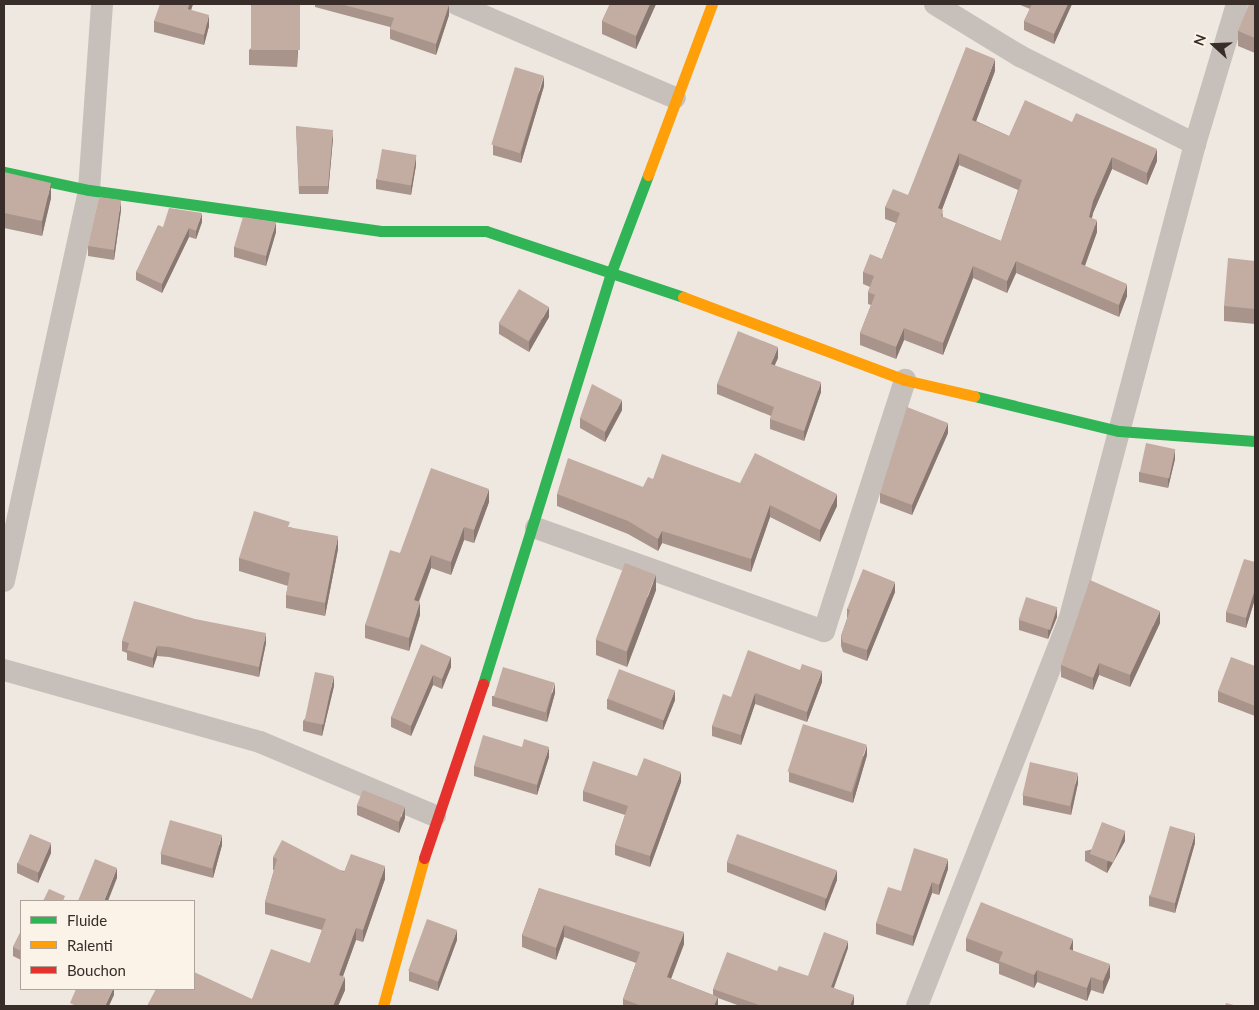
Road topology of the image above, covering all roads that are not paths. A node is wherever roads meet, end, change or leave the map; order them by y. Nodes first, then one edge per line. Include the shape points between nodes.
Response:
1 (102, 4) edge
2 (456, 4) edge
3 (712, 4) edge
4 (934, 4) edge
5 (1237, 4) edge
6 (675, 98) junction
7 (1195, 144) junction
8 (4, 172) edge
9 (89, 190) junction
10 (612, 270) junction
11 (905, 380) junction
12 (1119, 431) junction
13 (1255, 441) edge
14 (536, 528) junction
15 (4, 581) edge
16 (4, 670) edge
17 (435, 816) junction
18 (382, 1006) edge
19 (917, 1006) edge

1 - 9 street
2 - 6 street
3 - 6 street
4 - 7 street via 1020,56
5 - 7 street
6 - 10 street
7 - 12 street
8 - 9 street
9 - 10 street via 381,231 486,231
9 - 15 street
10 - 11 street
10 - 14 street
11 - 12 street
11 - 14 street via 824,631
12 - 13 street
12 - 19 street via 1069,621
14 - 17 street
16 - 17 street via 260,742
17 - 18 street

